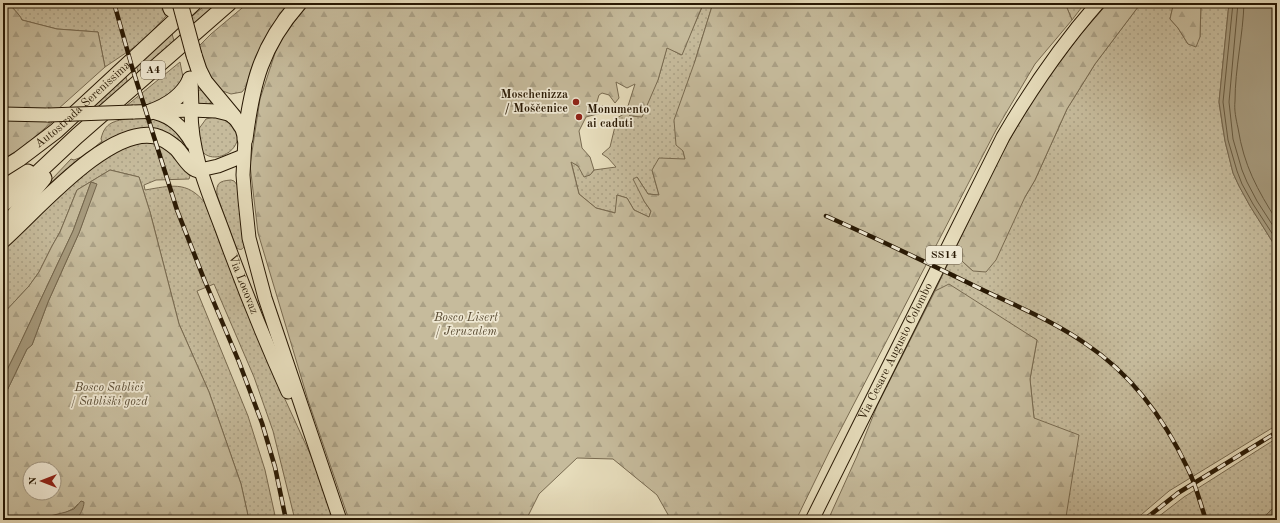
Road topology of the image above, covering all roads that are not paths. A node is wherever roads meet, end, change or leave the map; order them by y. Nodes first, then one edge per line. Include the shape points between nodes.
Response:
1 (194, 3) edge
2 (229, 3) edge
3 (299, 3) edge
4 (1098, 3) edge
5 (173, 5) edge
6 (190, 58) junction
7 (190, 80) junction
8 (190, 110) junction
9 (150, 112) junction
10 (3, 114) edge
11 (234, 117) junction
12 (77, 136) junction
13 (244, 139) junction
14 (194, 147) junction
15 (243, 156) junction
16 (3, 169) edge
17 (200, 170) junction
18 (3, 182) edge
19 (3, 188) edge
20 (3, 206) edge
21 (3, 212) edge
22 (3, 220) edge
23 (3, 229) edge
24 (3, 240) edge
25 (316, 452) junction
26 (340, 520) edge
27 (812, 520) edge

1 - 16 highway, Autostrada Serenissima / A4 via 56,131
2 - 12 highway, Autostrada Serenissima / A4
3 - 13 highway via 275,34 260,65 249,105
4 - 27 main road, Via Cesare Augusto Colombo / SS14 via 1044,71 1003,137
5 - 6 highway, bridge
6 - 7 highway
6 - 11 highway via 205,82
7 - 8 highway
7 - 9 highway via 185,89 171,102
8 - 9 main road
8 - 11 main road via 216,111
8 - 14 main road, Via Locovaz
9 - 10 main road, bridge
9 - 14 main road via 173,121
11 - 13 main road, Via Locovaz via 242,129
12 - 18 highway, A4
12 - 19 highway, A4
12 - 20 highway, A4
12 - 21 highway, A4
12 - 22 highway, A4
12 - 23 highway, A4
13 - 15 main road, Via Locovaz
14 - 17 main road, Via Locovaz
15 - 17 main road
15 - 25 main road, Via Locovaz via 244,200 249,238 265,298
17 - 24 highway via 192,167 170,143 156,136 139,136 115,144 81,167
17 - 25 main road, Via Locovaz via 237,270
25 - 26 main road, Via Locovaz

